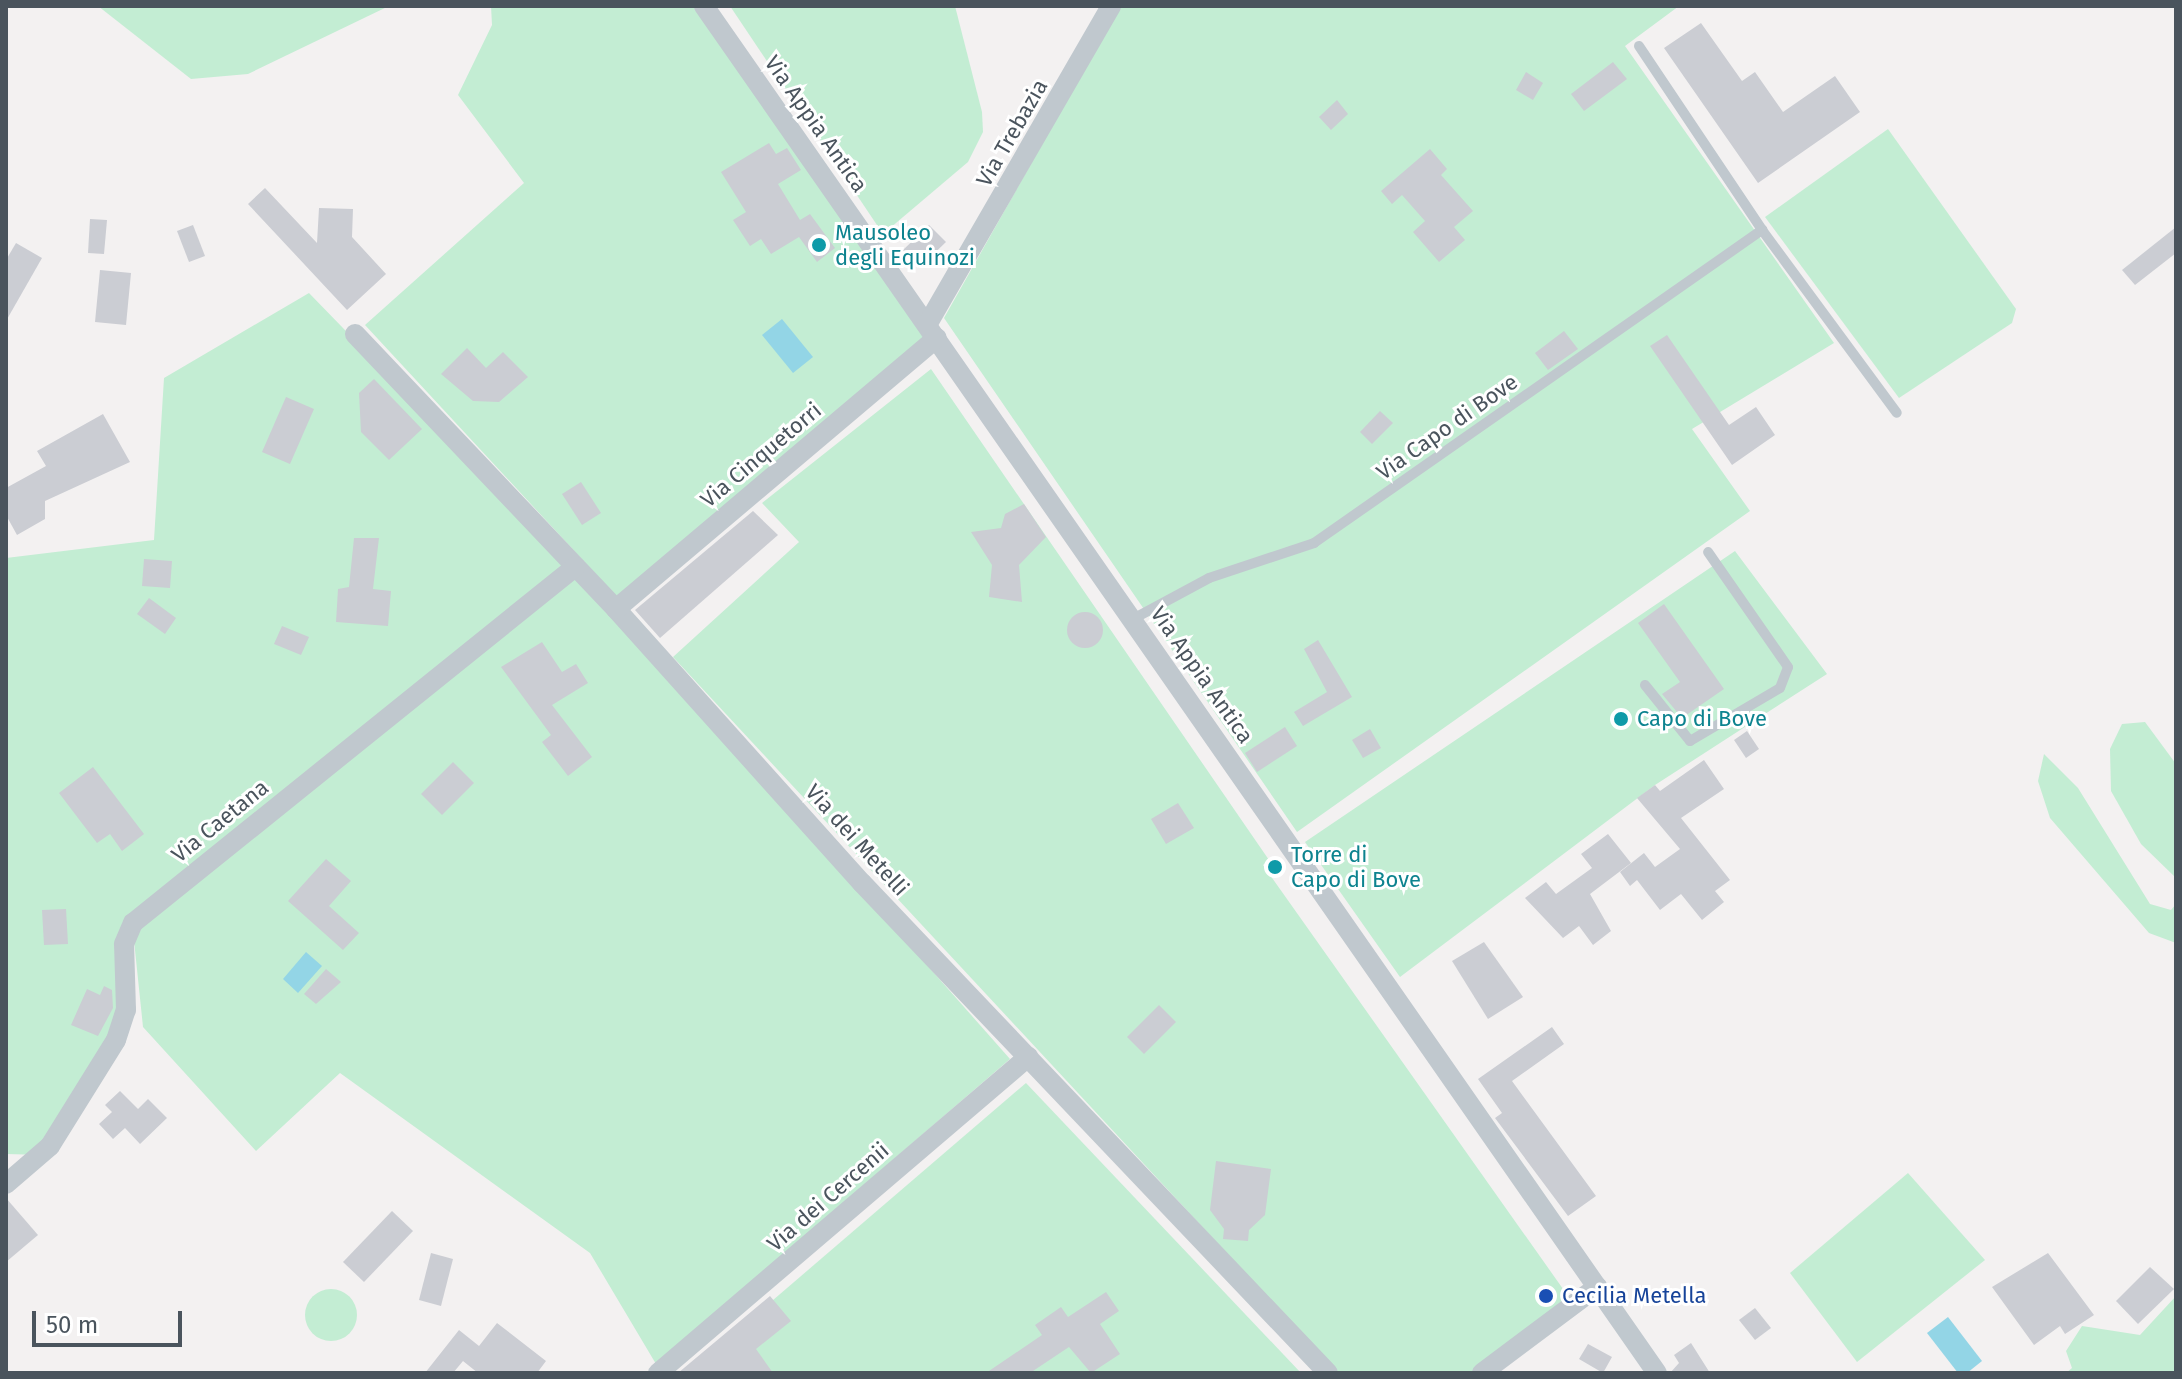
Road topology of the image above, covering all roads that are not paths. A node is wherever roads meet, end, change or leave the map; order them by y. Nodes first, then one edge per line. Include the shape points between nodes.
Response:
1 (704, 6) edge
2 (1111, 6) edge
3 (1639, 46) dead end
4 (1762, 230) junction
5 (932, 331) junction
6 (355, 334) dead end
7 (1897, 413) dead end
8 (1708, 552) dead end
9 (575, 567) junction
10 (616, 609) junction
11 (1133, 619) junction
12 (1645, 685) dead end
13 (1028, 1057) junction
14 (6, 1184) edge
15 (1597, 1287) junction
16 (658, 1373) edge
17 (1328, 1373) edge
18 (1482, 1373) edge
19 (1657, 1373) edge

1 - 5 street, Via Appia Antica
2 - 5 street, Via Trebazia
3 - 4 lane
4 - 7 lane
4 - 11 lane, Via Capo di Bove via 1314,543 1209,578
5 - 10 street, Via Cinquetorri
5 - 11 street, Via Appia Antica
6 - 9 street, Via dei Metelli
8 - 12 lane via 1788,667 1780,688 1690,741
9 - 10 street, Via dei Metelli
9 - 14 street, Via Caetana via 133,923 124,944 126,1010 116,1040 50,1146
10 - 13 street, Via dei Metelli
11 - 15 street, Via Appia Antica
13 - 16 street, Via dei Cercenii
13 - 17 street, Via dei Metelli
15 - 18 street
15 - 19 street, Via Appia Antica

